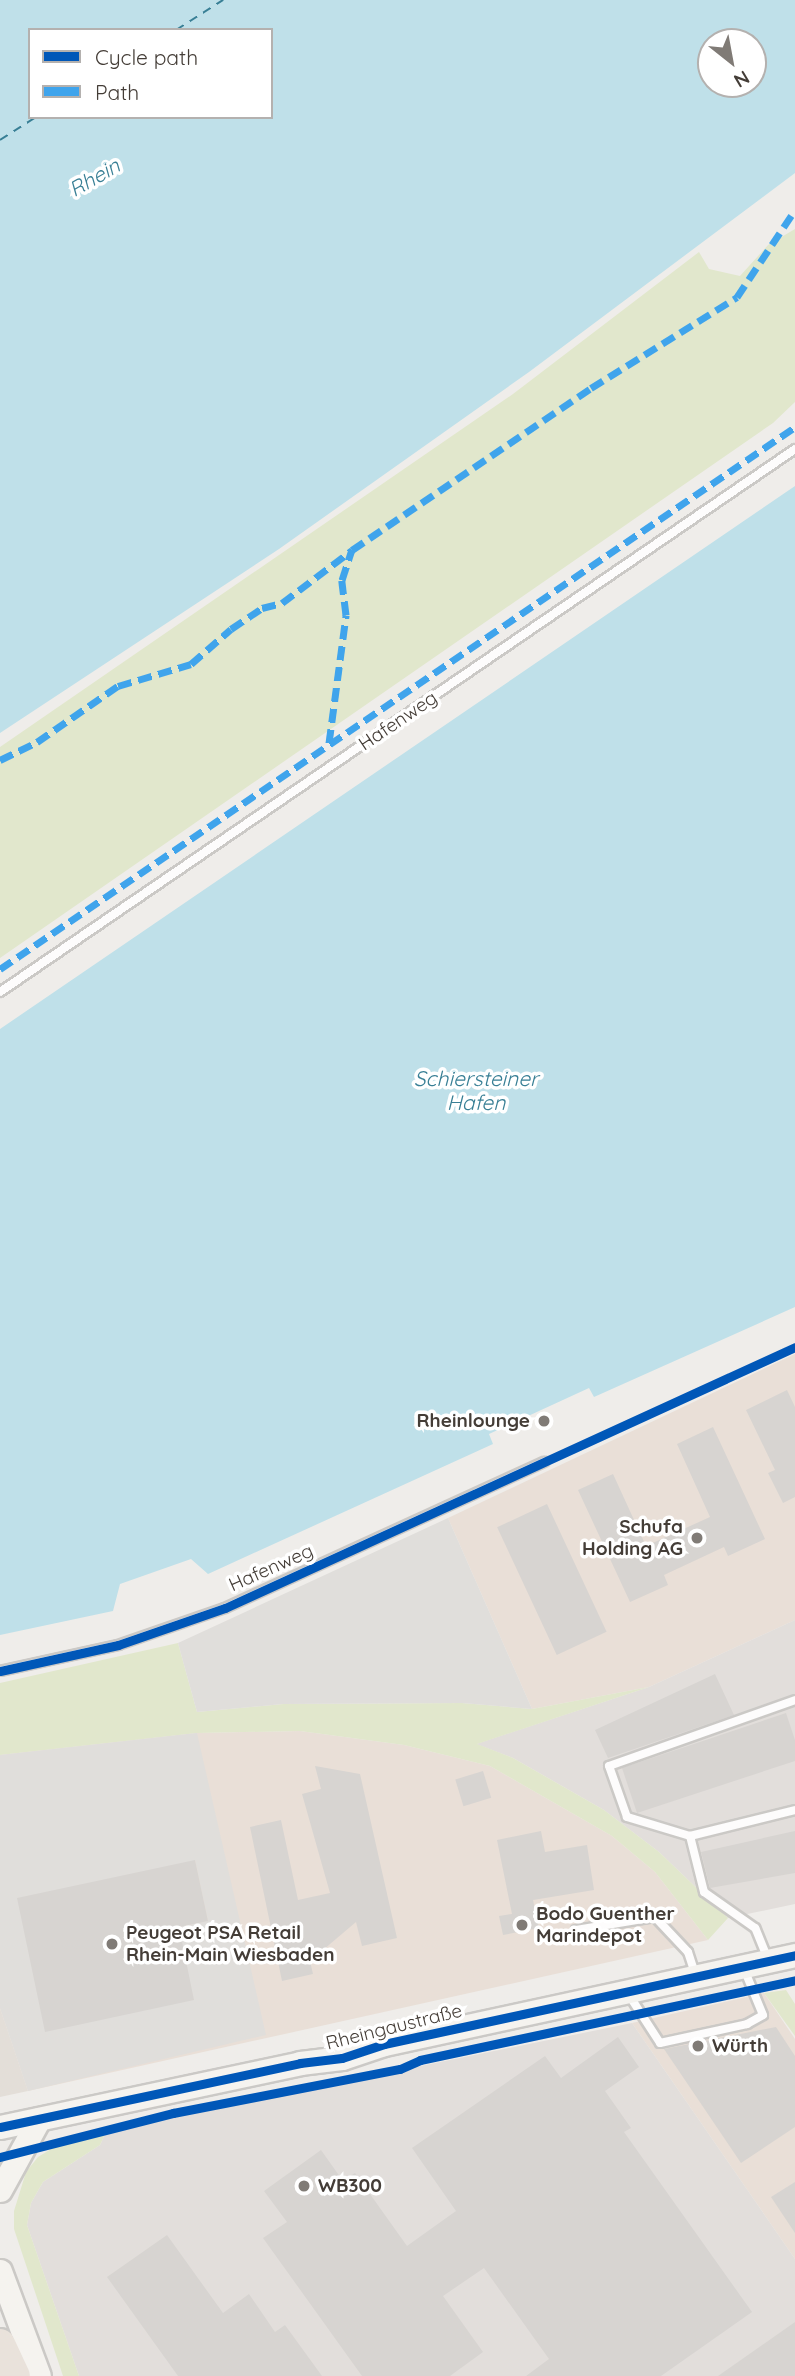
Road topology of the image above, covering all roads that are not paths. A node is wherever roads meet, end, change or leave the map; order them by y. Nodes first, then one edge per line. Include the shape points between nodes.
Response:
1 (795, 449) edge
2 (0, 992) edge
3 (544, 1462) dead end
4 (0, 1671) edge
5 (795, 1700) edge
6 (795, 1810) edge
7 (690, 1836) junction
8 (576, 1930) dead end
9 (795, 1955) edge
10 (768, 1960) junction
11 (743, 1966) junction
12 (695, 1977) junction
13 (627, 1992) junction
14 (39, 2119) junction
15 (0, 2127) edge
16 (0, 2190) edge
17 (0, 2271) edge
18 (0, 2344) edge
19 (15, 2376) edge
20 (39, 2376) edge

1 - 2 lane, Hafenweg
3 - 4 lane, Hafenweg via 225,1608 118,1645
5 - 7 lane via 609,1766 627,1817
6 - 7 lane
7 - 10 lane via 704,1892 755,1928
8 - 12 lane via 655,1917 688,1952
9 - 10 main road, Rheingaustraße
10 - 11 main road, Rheingaustraße
11 - 12 main road, Rheingaustraße
11 - 13 lane via 763,2015 747,2024 660,2043
12 - 13 main road, Rheingaustraße
13 - 14 main road, Rheingaustraße via 384,2045 326,2051 300,2063
14 - 15 main road, Rheingaustraße
14 - 16 main road
17 - 20 main road
18 - 19 highway

